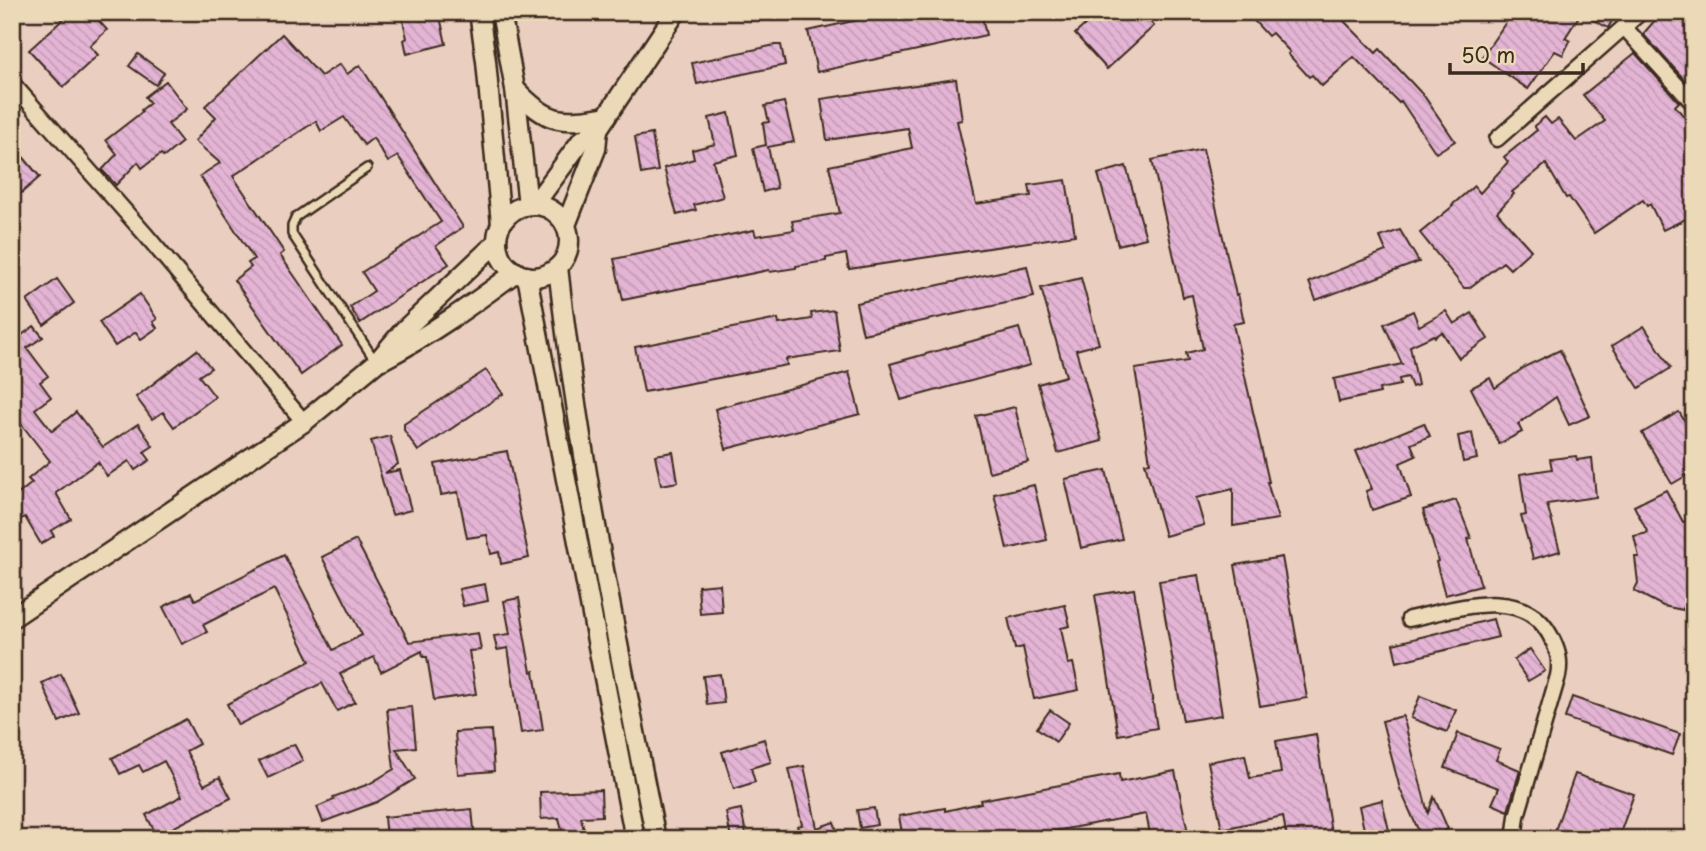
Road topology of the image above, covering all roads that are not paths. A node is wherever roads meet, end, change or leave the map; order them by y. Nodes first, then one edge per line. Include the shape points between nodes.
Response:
1 (479, 12) edge
2 (501, 12) edge
3 (676, 12) edge
4 (1641, 12) edge
5 (1624, 27) junction
6 (12, 83) edge
7 (514, 89) junction
8 (1694, 104) edge
9 (603, 122) junction
10 (1497, 139) dead end
11 (367, 168) dead end
12 (531, 205) junction
13 (566, 225) junction
14 (499, 233) junction
15 (558, 267) junction
16 (521, 274) junction
17 (376, 363) junction
18 (303, 422) junction
19 (12, 618) edge
20 (1409, 619) dead end
21 (635, 839) edge
22 (656, 839) edge
23 (1514, 839) edge

1 - 14 street
2 - 7 street
3 - 9 street
4 - 5 street
5 - 8 street
5 - 10 street
6 - 18 street
7 - 9 street via 547,116
7 - 12 street
9 - 12 street via 581,141
9 - 13 street
11 - 17 lane via 296,217 292,234
12 - 13 street via 544,206
12 - 14 street via 508,215
13 - 15 street via 568,248
14 - 16 street via 501,256
14 - 17 street
15 - 16 street via 543,275
15 - 22 street via 582,451
16 - 17 street via 414,344
16 - 21 street
17 - 18 street
18 - 19 street
20 - 23 street via 1478,604 1508,604 1534,616 1550,636 1560,662 1558,676

